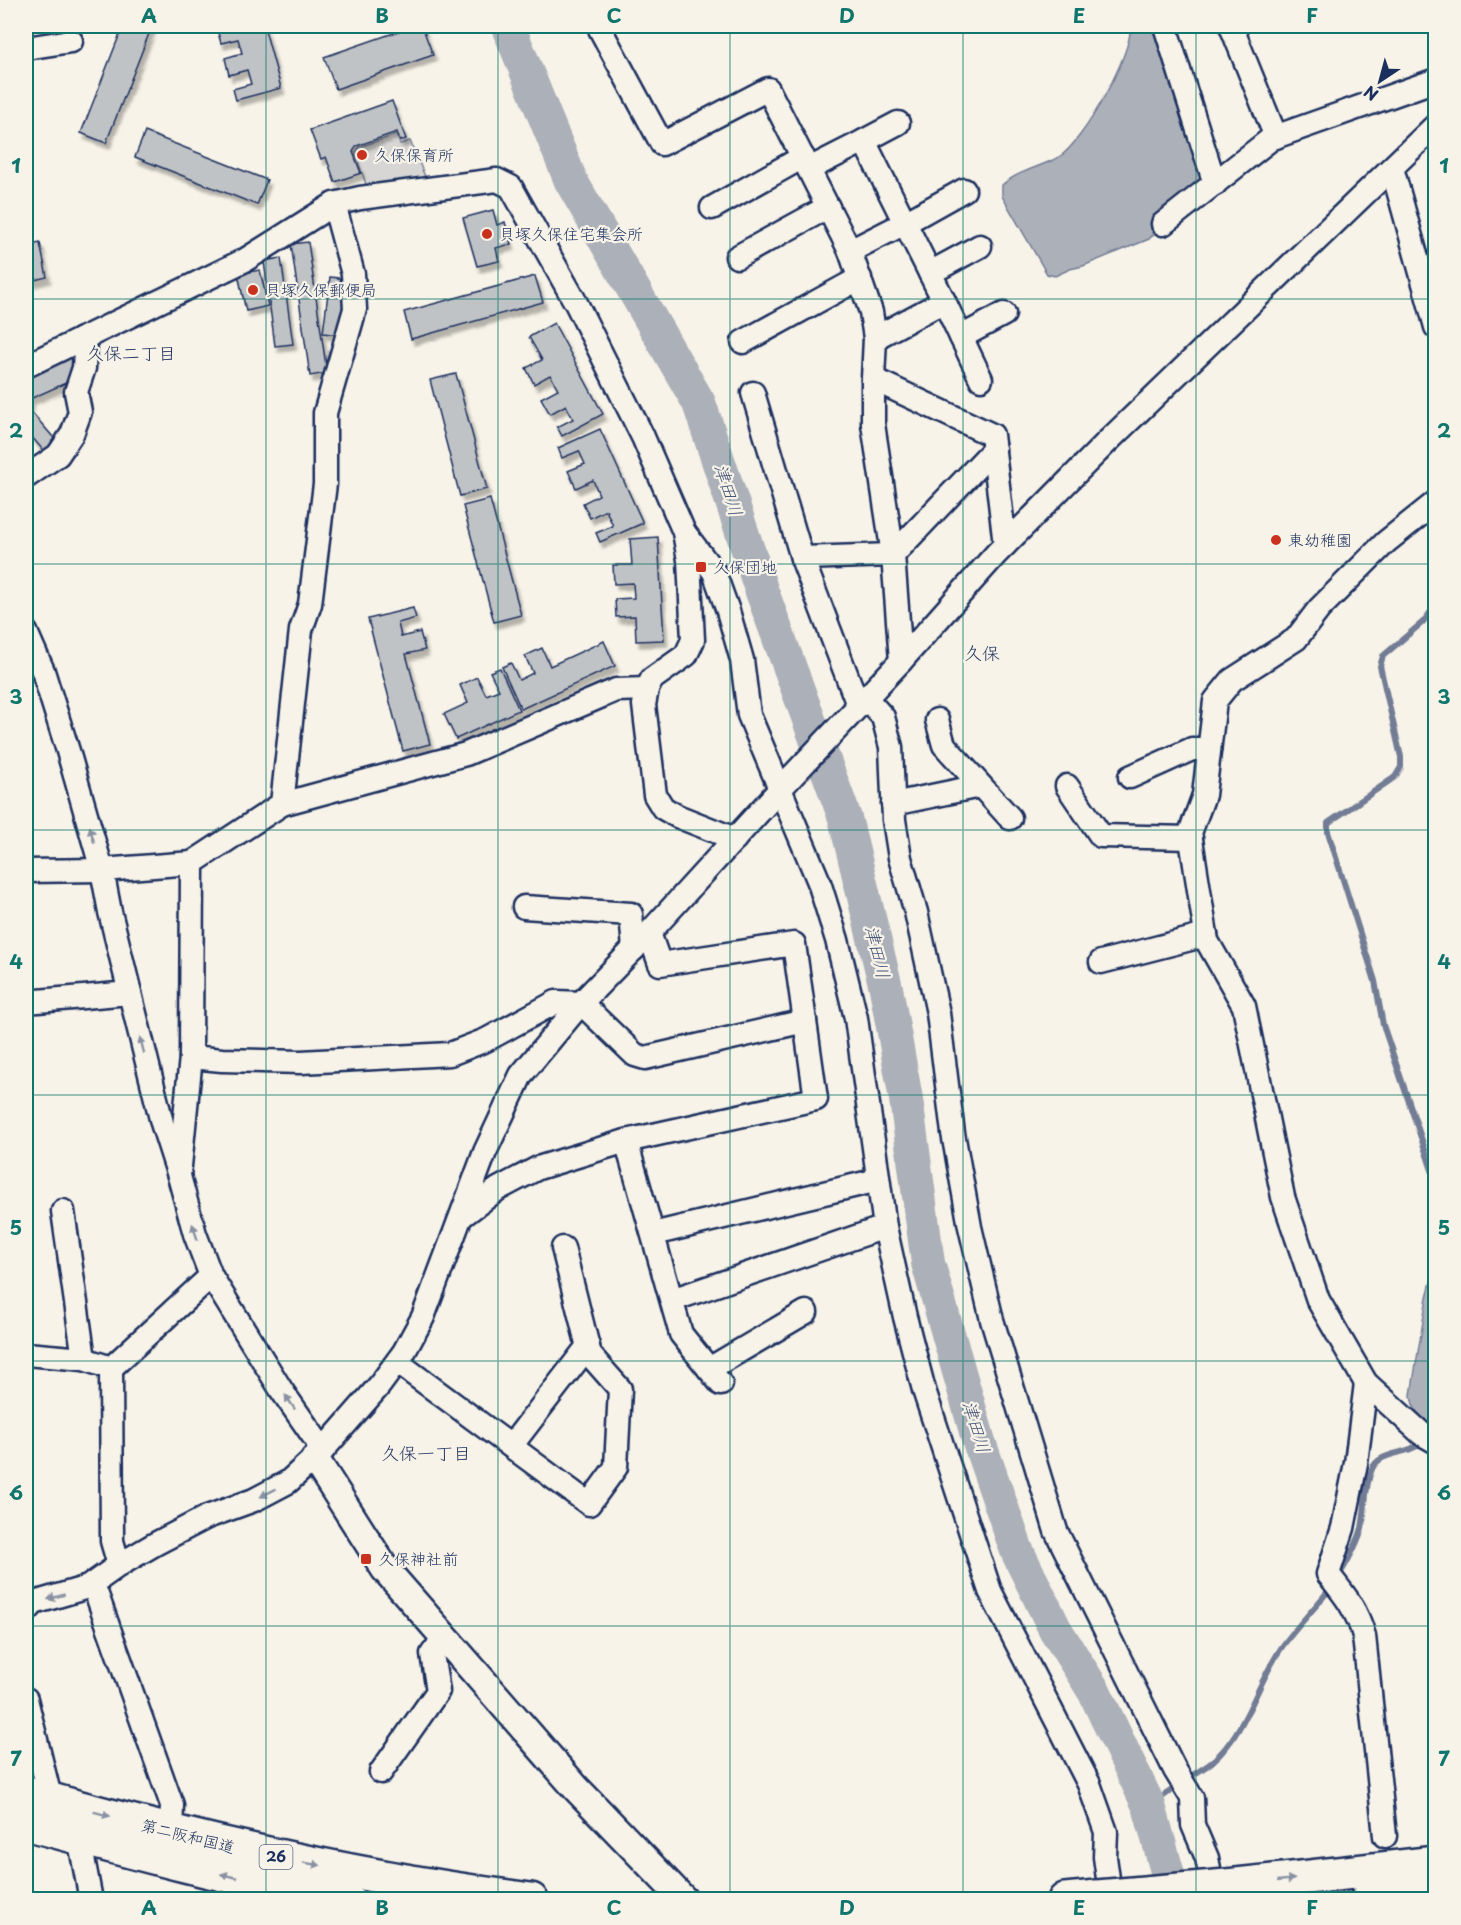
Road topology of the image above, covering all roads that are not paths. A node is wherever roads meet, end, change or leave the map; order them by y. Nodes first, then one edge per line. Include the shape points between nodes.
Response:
1 (1165, 26) edge
2 (1231, 26) edge
3 (600, 28) dead end
4 (71, 41) dead end
5 (26, 48) edge
6 (1436, 80) edge
7 (898, 123) dead end
8 (1436, 125) edge
9 (1276, 137) junction
10 (864, 141) junction
11 (806, 163) junction
12 (1392, 168) junction
13 (1215, 183) junction
14 (963, 190) dead end
15 (334, 204) junction
16 (712, 207) dead end
17 (828, 207) junction
18 (905, 223) junction
19 (1163, 224) dead end
20 (980, 246) dead end
21 (850, 250) junction
22 (737, 257) dead end
23 (930, 273) junction
24 (860, 278) junction
25 (944, 301) junction
26 (1004, 314) dead end
27 (1436, 327) edge
28 (961, 337) junction
29 (875, 338) junction
30 (81, 339) junction
31 (743, 342) dead end
32 (26, 366) edge
33 (873, 379) junction
34 (981, 379) dead end
35 (753, 393) dead end
36 (994, 449) junction
37 (26, 477) edge
38 (1436, 502) edge
39 (684, 532) junction
40 (1005, 545) junction
41 (893, 555) junction
42 (802, 558) junction
43 (26, 632) edge
44 (901, 661) junction
45 (647, 689) junction
46 (862, 701) junction
47 (937, 720) dead end
48 (1209, 749) junction
49 (1130, 777) dead end
50 (981, 786) junction
51 (1067, 786) dead end
52 (781, 788) junction
53 (282, 804) junction
54 (893, 804) junction
55 (1010, 818) dead end
56 (1191, 838) junction
57 (735, 839) junction
58 (192, 863) junction
59 (102, 870) junction
60 (26, 871) edge
61 (524, 906) dead end
62 (1206, 935) junction
63 (642, 941) junction
64 (1101, 962) dead end
65 (130, 993) junction
66 (26, 1002) edge
67 (581, 1003) junction
68 (805, 1021) junction
69 (191, 1057) junction
70 (626, 1140) junction
71 (179, 1176) junction
72 (878, 1180) junction
73 (63, 1211) dead end
74 (462, 1216) junction
75 (885, 1227) junction
76 (653, 1234) junction
77 (563, 1248) dead end
78 (211, 1276) junction
79 (672, 1300) junction
80 (806, 1312) dead end
81 (588, 1346) junction
82 (26, 1354) edge
83 (84, 1359) junction
84 (397, 1362) junction
85 (111, 1368) junction
86 (1365, 1383) junction
87 (1431, 1439) edge
88 (511, 1446) junction
89 (319, 1454) junction
90 (119, 1565) junction
91 (93, 1584) junction
92 (26, 1612) edge
93 (445, 1637) junction
94 (26, 1700) edge
95 (381, 1772) dead end
96 (38, 1797) edge
97 (26, 1823) edge
98 (171, 1832) junction
99 (1385, 1836) dead end
100 (79, 1837) junction
101 (1436, 1863) edge
102 (1221, 1893) edge
103 (1436, 1893) edge
104 (1104, 1898) edge
105 (91, 1899) edge
106 (348, 1899) edge
107 (531, 1899) edge
108 (684, 1899) edge
109 (1065, 1899) edge
110 (1367, 1899) edge

1 - 13 street
2 - 9 street
3 - 11 street via 662,144 768,89
4 - 5 street
6 - 9 street
7 - 10 street
8 - 12 street
9 - 13 street
10 - 11 street
10 - 18 street
11 - 16 street
11 - 17 street
12 - 27 street
12 - 40 street
13 - 19 street
14 - 18 street
15 - 30 street via 245,260
15 - 39 street via 497,180 511,187 576,303 643,436
15 - 53 street via 353,274 355,309 325,413 326,483 310,604 301,630
17 - 21 street
17 - 22 street
18 - 21 street
18 - 23 street
20 - 23 street
21 - 24 street
23 - 25 street
24 - 29 street
24 - 31 street
25 - 28 street
25 - 29 street
26 - 28 street
28 - 34 street
29 - 33 street
30 - 32 street
30 - 37 street via 84,368 76,392 80,412 72,434 58,456
33 - 36 street via 992,435
33 - 41 street via 873,423
35 - 42 street
36 - 40 street
36 - 41 street
38 - 48 street via 1386,542 1319,609 1296,639 1232,680 1215,701
39 - 45 street via 693,640 686,655 652,679
39 - 52 street via 714,572 742,660 749,715
40 - 44 street
41 - 42 street
41 - 44 street
42 - 46 street
59 -> 43 street via 43,671
44 - 46 street
45 - 53 street via 616,690 466,754
45 - 57 street via 644,705 655,795 663,808 677,816
46 - 52 street
46 - 54 street via 883,717 891,747
47 - 50 street via 944,745
48 - 49 street via 1192,749
48 - 56 street via 1204,795
50 - 54 street
50 - 55 street
51 - 56 street via 1101,836
52 - 57 street
52 - 72 street via 819,882 837,940 856,1018
53 - 58 street
54 - 102 street via 900,858 938,1013 953,1133 992,1320 1056,1531 1192,1798 1193,1825
56 - 62 street
57 - 63 street
58 - 59 street
58 - 69 street
59 - 60 street
59 - 65 street
61 - 63 street via 631,914
62 - 64 street
62 - 86 street via 1244,1006 1283,1197 1318,1300
63 - 67 street
63 - 68 street via 660,964 794,944
65 - 66 street
71 -> 65 street
67 - 68 street via 636,1056 645,1058
67 - 69 street via 556,1002 486,1040 450,1054 301,1062
67 - 74 street via 521,1075 485,1152
68 - 70 street via 816,1099
69 - 71 street
70 - 74 street via 538,1168 498,1189
70 - 76 street
78 -> 71 street
72 - 75 street
72 - 76 street
73 - 83 street
74 - 84 street via 423,1317
75 - 79 street
75 - 104 street via 924,1390 990,1591 1089,1784 1106,1832
76 - 79 street
77 - 81 street
78 - 85 street
89 -> 78 street
79 - 80 street via 681,1334 715,1377
81 - 88 street
81 - 88 street via 590,1355 620,1389 616,1467 589,1504
82 - 83 street
83 - 85 street
84 - 88 street
84 - 89 street
85 - 90 street via 112,1541
86 - 87 street
86 - 99 street via 1356,1463 1343,1528 1328,1574 1349,1600 1364,1636
89 -> 90 street via 288,1482 254,1500 207,1517
89 - 93 street via 385,1569
90 - 91 street
91 -> 92 street via 34,1603
91 - 98 street via 172,1805
93 - 95 street via 432,1654 438,1691
93 - 108 street via 576,1788
94 - 96 street
96 -> 98 highway, 第二阪和国道 / 26
96 - 100 street
97 - 100 highway, 第二阪和国道 / 26
98 -> 107 highway, 第二阪和国道 / 26 via 296,1861 448,1889
100 - 105 street
106 -> 100 highway, 第二阪和国道 / 26 via 243,1879
102 -> 101 highway
102 - 104 highway, bridge
103 - 110 highway
104 - 109 highway

